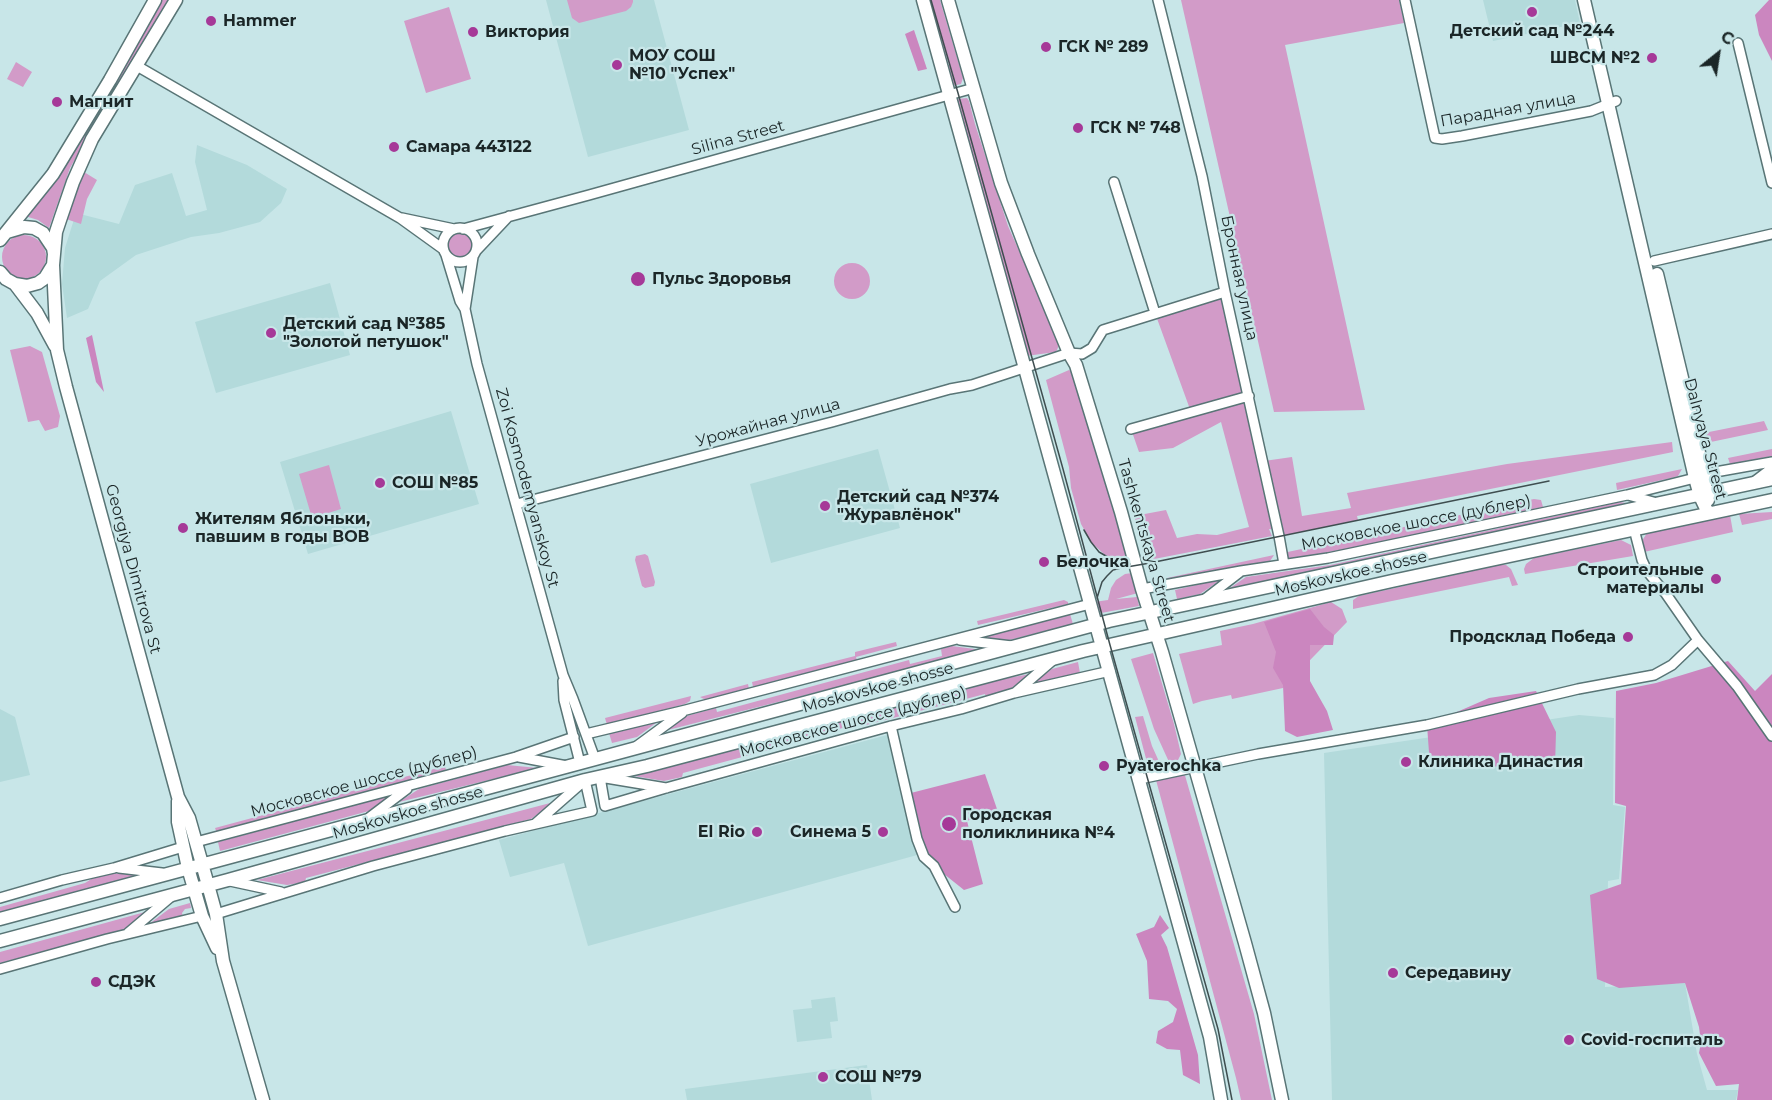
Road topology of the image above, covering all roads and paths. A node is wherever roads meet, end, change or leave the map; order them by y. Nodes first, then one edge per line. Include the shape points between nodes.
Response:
1 (155, 0) edge
2 (176, 0) edge
3 (923, 0) edge
4 (948, 0) edge
5 (1158, 0) edge
6 (1405, 0) edge
7 (1584, 0) edge
8 (1593, 0) edge
9 (1738, 43) dead end
10 (137, 66) junction
11 (974, 88) junction
12 (949, 96) junction
13 (1612, 102) junction
14 (1114, 182) dead end
15 (1772, 183) edge
16 (509, 216) junction
17 (400, 218) junction
18 (459, 229) junction
19 (1772, 234) edge
20 (3, 237) edge
21 (445, 252) junction
22 (474, 254) junction
23 (54, 259) junction
24 (1654, 261) junction
25 (5, 278) edge
26 (1225, 292) junction
27 (465, 309) junction
28 (1155, 313) junction
29 (57, 350) junction
30 (1069, 353) junction
31 (1026, 368) junction
32 (1249, 396) junction
33 (1131, 429) dead end
34 (1772, 462) edge
35 (1772, 468) edge
36 (1700, 476) junction
37 (1772, 479) edge
38 (1752, 483) junction
39 (1627, 495) junction
40 (1704, 495) junction
41 (1772, 500) edge
42 (516, 504) junction
43 (1660, 504) junction
44 (1708, 513) junction
45 (1634, 529) junction
46 (1284, 564) junction
47 (1241, 571) junction
48 (1142, 589) junction
49 (1202, 602) junction
50 (1090, 604) junction
51 (1149, 613) junction
52 (1097, 624) junction
53 (1156, 634) junction
54 (955, 639) junction
55 (1698, 640) junction
56 (1017, 646) junction
57 (1103, 646) junction
58 (1054, 659) junction
59 (1110, 671) junction
60 (563, 675) junction
61 (1014, 693) junction
62 (686, 710) junction
63 (891, 726) junction
64 (586, 734) junction
65 (1772, 736) edge
66 (574, 737) junction
67 (633, 749) junction
68 (516, 757) junction
69 (595, 759) junction
70 (574, 765) junction
71 (1195, 766) junction
72 (600, 777) junction
73 (1140, 779) junction
74 (585, 780) junction
75 (411, 785) junction
76 (666, 788) junction
77 (178, 797) junction
78 (366, 820) junction
79 (535, 824) junction
80 (196, 842) junction
81 (183, 847) junction
82 (202, 865) junction
83 (114, 868) junction
84 (188, 868) junction
85 (167, 874) junction
86 (228, 880) junction
87 (208, 885) junction
88 (194, 889) junction
89 (283, 893) junction
90 (174, 894) junction
91 (0, 898) edge
92 (955, 906) dead end
93 (216, 914) junction
94 (202, 916) junction
95 (0, 920) edge
96 (127, 934) junction
97 (0, 941) edge
98 (223, 961) junction
99 (0, 969) edge
100 (263, 1100) edge
101 (1221, 1100) edge
102 (1282, 1100) edge

1 - 20 main road via 53,174
2 - 10 main road, Georgiya Dimitrova St
3 - 12 main road
4 - 11 main road, Tashkentskaya Street
5 - 26 street, Бронная улица via 1202,177
6 - 13 street, Парадная улица via 1435,138 1591,111
7 - 13 main road, Dalnyaya Street
8 - 13 main road, Dalnyaya Street
9 - 15 street
10 - 17 street
10 - 23 main road, Georgiya Dimitrova St via 92,139 73,182 56,232
11 - 12 street, Silina Street
11 - 30 main road, Tashkentskaya Street via 1001,183
12 - 16 street, Silina Street
12 - 31 main road
13 - 24 main road, Dalnyaya Street
13 - 36 main road, Dalnyaya Street
14 - 28 street
16 - 18 street, Silina Street
16 - 22 street
17 - 18 street
17 - 21 street
18 - 21 street via 448,233 443,241
18 - 22 street via 475,238
19 - 24 street
20 - 23 main road via 24,227 39,231 50,242
21 - 22 street via 453,261 461,262
21 - 27 street, Zoi Kosmodemyanskoy St
22 - 27 street, Zoi Kosmodemyanskoy St
23 - 25 main road via 45,278 38,282 27,286
23 - 29 main road, Georgiya Dimitrova St
24 - 36 main road, Dalnyaya Street
25 - 29 main road, Georgiya Dimitrova St via 37,313
26 - 28 street
26 - 32 street, Бронная улица
27 - 42 street, Zoi Kosmodemyanskoy St
28 - 30 street via 1103,330 1092,348 1082,354
29 - 77 main road, Georgiya Dimitrova St
30 - 31 street, Урожайная улица
30 - 48 main road, Tashkentskaya Street
31 - 42 street, Урожайная улица
31 - 50 main road
32 - 33 street
32 - 46 street, Бронная улица
34 - 36 street, Московское шоссе (дублер)
35 - 38 street
36 - 39 street, Московское шоссе (дублер)
36 - 40 main road, Dalnyaya Street
37 - 38 main road, Moskovskoe shosse
38 - 40 main road, Moskovskoe shosse
39 - 43 street
39 - 46 street, Московское шоссе (дублер) via 1340,556
40 - 43 main road, Moskovskoe shosse
40 - 44 main road, Dalnyaya Street
41 - 44 main road, Moskovskoe shosse
42 - 60 street, Zoi Kosmodemyanskoy St
43 - 49 main road, Moskovskoe shosse
44 - 45 main road, Moskovskoe shosse
45 - 53 main road, Moskovskoe shosse
45 - 55 street via 1647,571
46 - 47 street, Московское шоссе (дублер)
47 - 48 street, Московское шоссе (дублер)
47 - 49 street
48 - 51 main road, Tashkentskaya Street
49 - 51 main road, Moskovskoe shosse
50 - 52 main road
50 - 54 street
51 - 52 main road, Moskovskoe shosse
51 - 53 main road, Tashkentskaya Street
52 - 56 main road, Moskovskoe shosse
52 - 57 main road
53 - 57 main road, Moskovskoe shosse
53 - 71 main road, Tashkentskaya Street
54 - 56 street
54 - 62 street
55 - 65 street
55 - 71 street via 1672,665 1654,675 1427,725
56 - 67 main road, Moskovskoe shosse
57 - 58 main road, Moskovskoe shosse
57 - 59 main road
58 - 61 street
58 - 72 main road, Moskovskoe shosse
59 - 61 street, Московское шоссе (дублер)
59 - 73 main road
60 - 64 street
60 - 66 street via 564,700
61 - 63 street, Московское шоссе (дублер)
62 - 64 street
62 - 67 street
63 - 76 street, Московское шоссе (дублер)
63 - 92 street via 917,839
64 - 69 street
66 - 68 street, Московское шоссе (дублер)
66 - 70 street
67 - 69 main road, Moskovskoe shosse
68 - 70 street
68 - 75 street, Московское шоссе (дублер)
69 - 70 main road, Moskovskoe shosse
69 - 72 main road
70 - 74 main road
70 - 78 main road, Moskovskoe shosse
71 - 73 street
71 - 102 main road, Tashkentskaya Street via 1253,973
72 - 74 main road, Moskovskoe shosse
72 - 76 street
72 - 76 street, Московское шоссе (дублер) via 605,806
73 - 101 main road via 1210,1037
74 - 79 street
74 - 79 street via 592,811
74 - 86 main road, Moskovskoe shosse
75 - 78 street
75 - 80 street, Московское шоссе (дублер)
77 - 80 main road, Georgiya Dimitrova St
77 - 81 main road, Georgiya Dimitrova St
78 - 82 main road, Moskovskoe shosse
79 - 89 street
80 - 82 main road, Georgiya Dimitrova St
81 - 83 street
81 - 84 main road, Georgiya Dimitrova St
82 - 84 main road, Moskovskoe shosse
82 - 87 main road, Georgiya Dimitrova St
83 - 85 street
83 - 91 street
84 - 85 main road, Moskovskoe shosse
84 - 88 main road, Georgiya Dimitrova St
85 - 95 main road, Moskovskoe shosse
86 - 87 main road, Moskovskoe shosse
86 - 89 street
87 - 88 main road, Moskovskoe shosse
87 - 93 main road, Georgiya Dimitrova St
88 - 90 main road, Moskovskoe shosse
88 - 94 main road, Georgiya Dimitrova St
89 - 93 street
90 - 96 street
90 - 97 main road, Moskovskoe shosse
93 - 98 main road, Georgiya Dimitrova St
94 - 96 street
94 - 98 main road, Georgiya Dimitrova St
96 - 99 street
98 - 100 main road, Georgiya Dimitrova St

